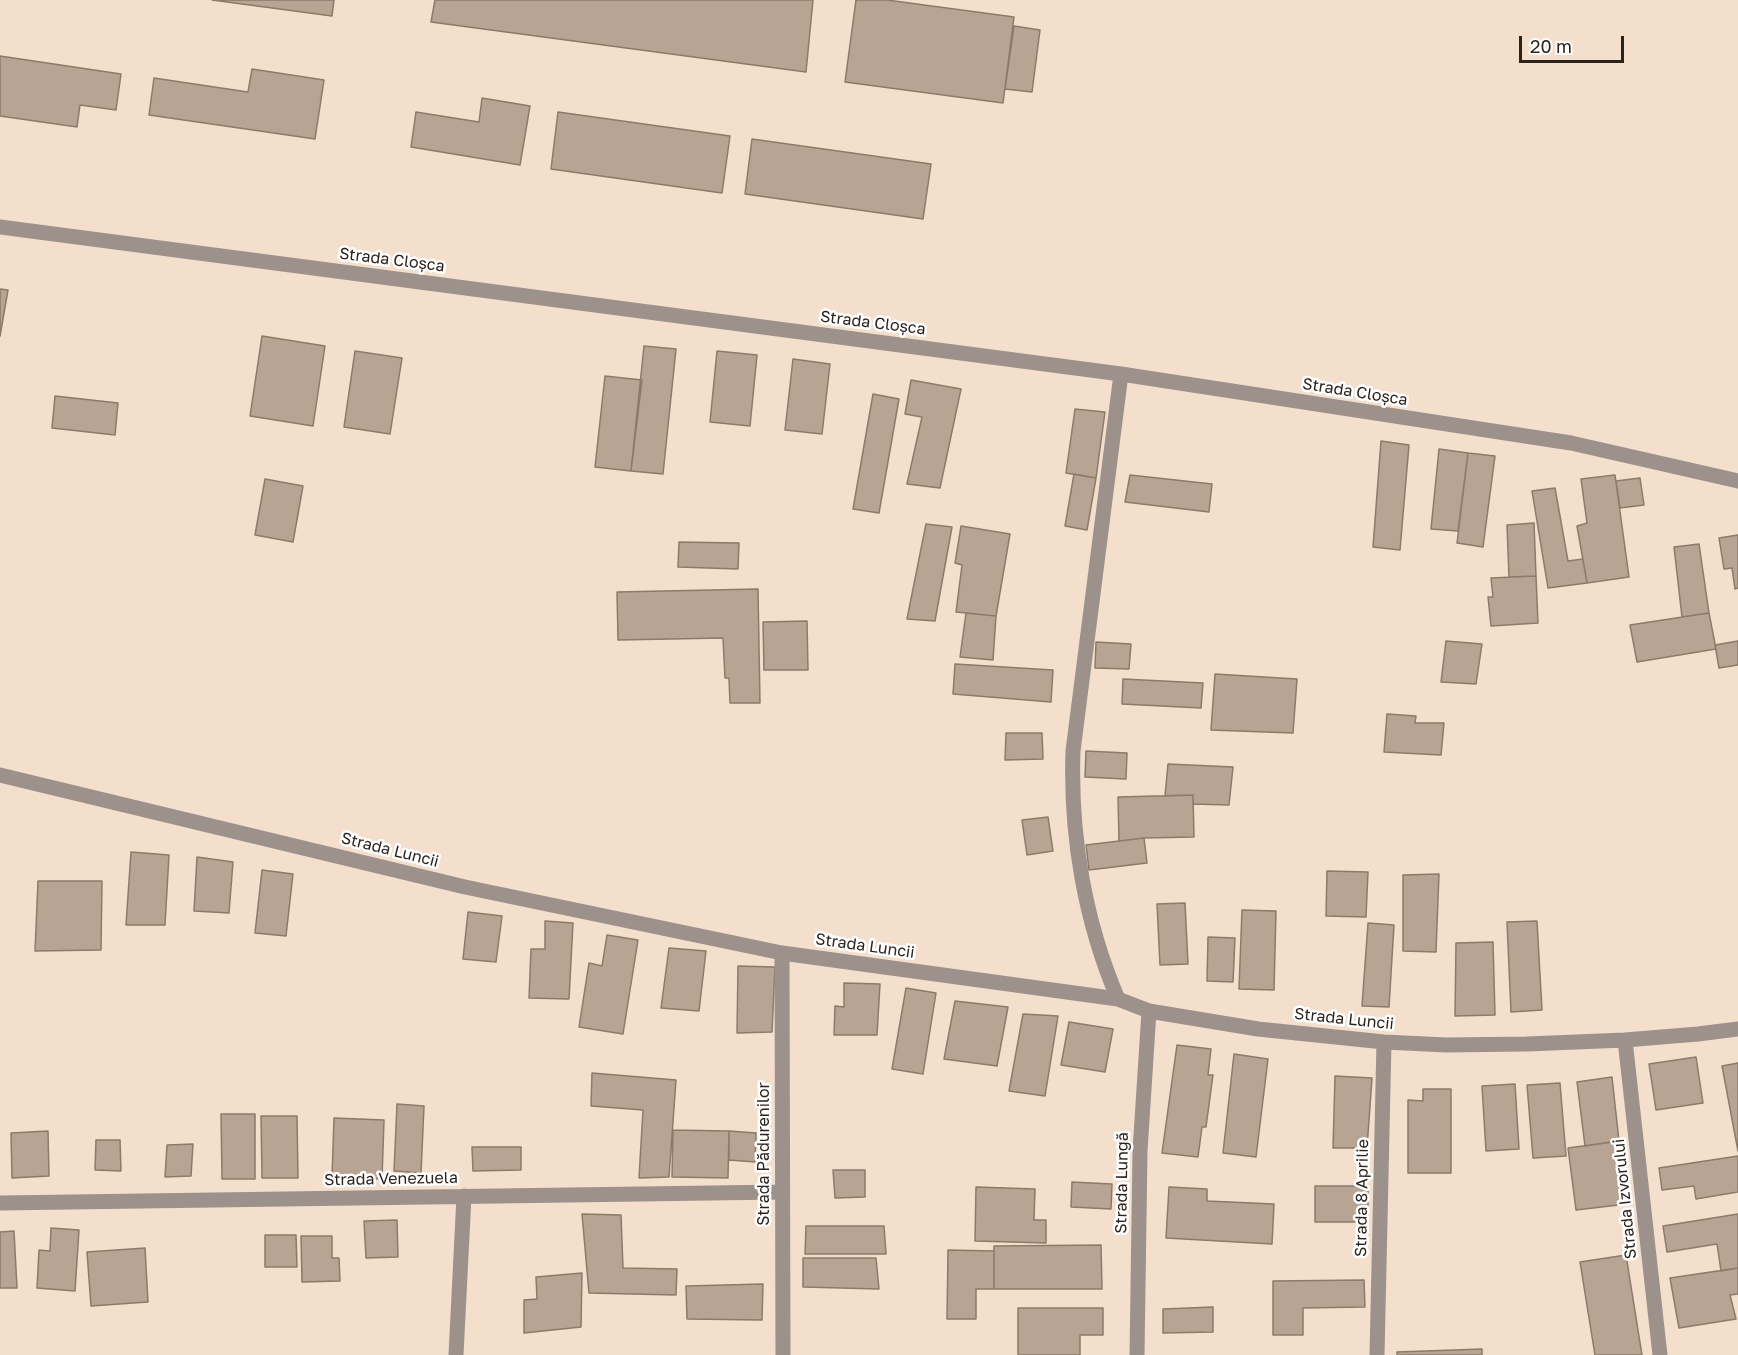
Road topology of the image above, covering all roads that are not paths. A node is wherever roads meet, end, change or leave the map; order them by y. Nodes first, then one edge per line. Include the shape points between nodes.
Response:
1 (0, 227) edge
2 (1121, 374) junction
3 (1738, 481) edge
4 (0, 775) edge
5 (782, 953) junction
6 (1118, 999) junction
7 (1149, 1011) junction
8 (1738, 1029) edge
9 (1625, 1040) junction
10 (1384, 1042) junction
11 (782, 1192) junction
12 (464, 1196) junction
13 (0, 1203) edge
14 (456, 1355) edge
15 (783, 1355) edge
16 (1137, 1355) edge
17 (1377, 1355) edge
18 (1660, 1355) edge

1 - 2 street, Strada Cloșca
2 - 3 street, Strada Cloșca via 1571,443
2 - 6 street via 1073,751 1072,786 1082,876 1105,968
4 - 5 street, Strada Luncii via 465,887
5 - 6 street, Strada Luncii
5 - 11 street, Strada Pădurenilor
6 - 7 street, Strada Luncii
7 - 10 street, Strada Luncii via 1258,1029
7 - 16 street, Strada Lungă via 1140,1151
8 - 9 street, Strada Luncii
9 - 10 street, Strada Luncii via 1446,1045
9 - 18 street, Strada Izvorului
10 - 17 street, Strada 8 Aprilie
11 - 12 street, Strada Venezuela
11 - 15 street, Strada Pădurenilor
12 - 13 street, Strada Venezuela
12 - 14 street

